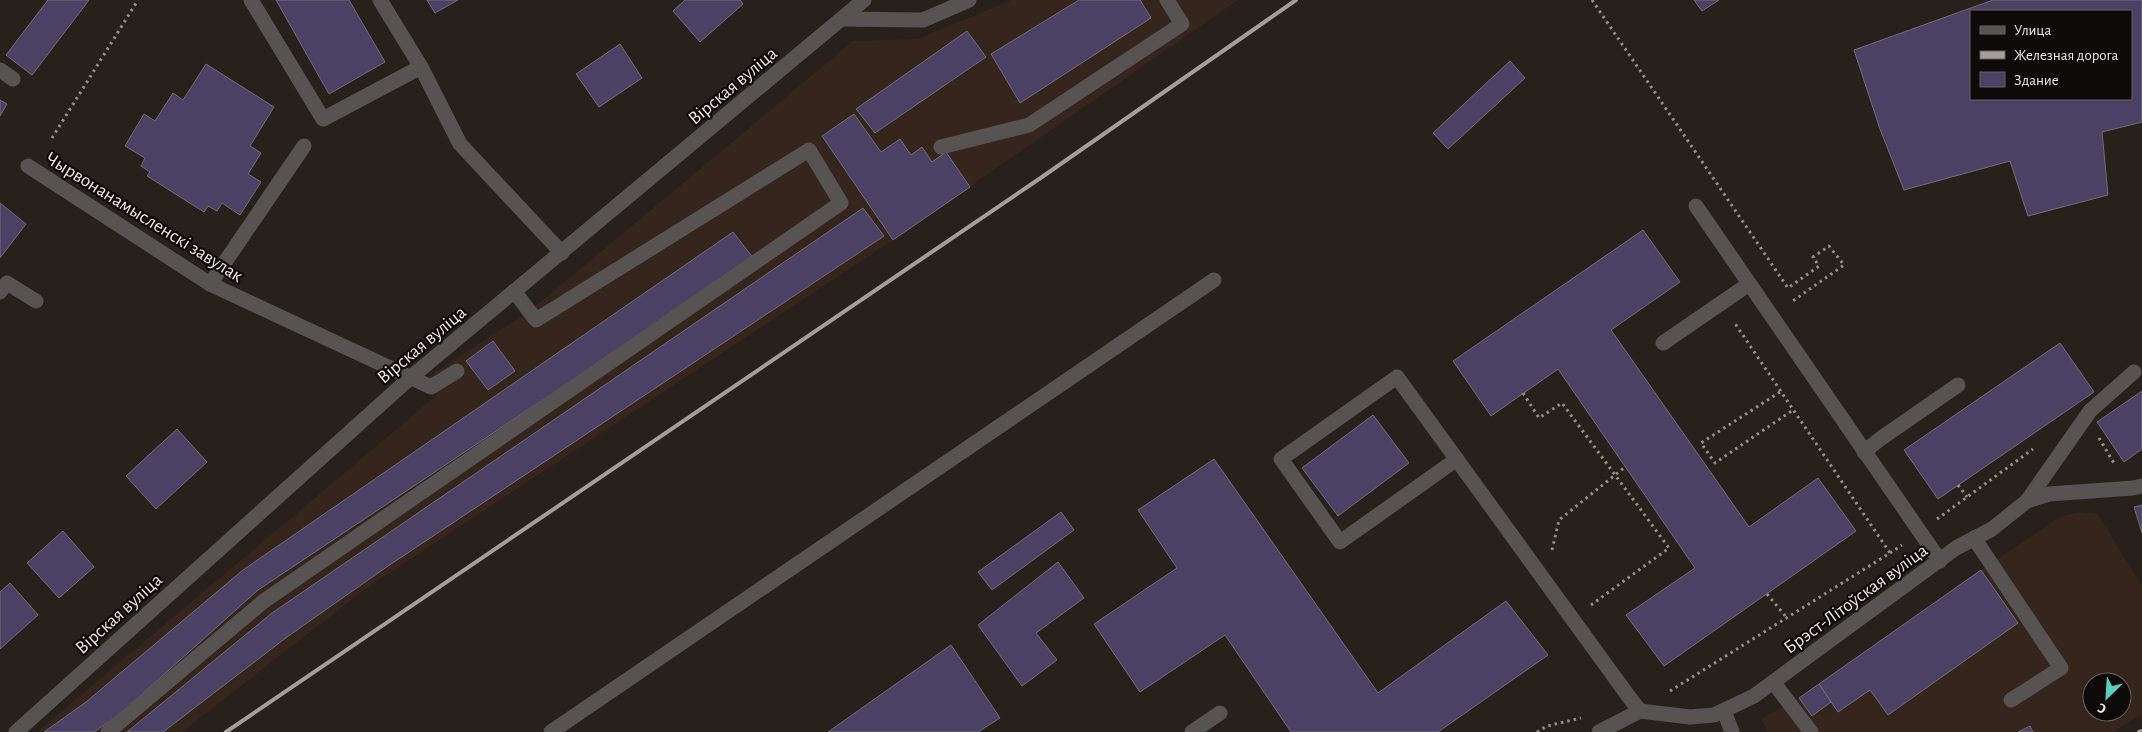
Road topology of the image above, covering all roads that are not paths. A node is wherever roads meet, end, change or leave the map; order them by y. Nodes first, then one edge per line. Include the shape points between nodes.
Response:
1 (251, 0) edge
2 (380, 0) edge
3 (864, 0) edge
4 (970, 0) edge
5 (1167, 0) edge
6 (842, 19) junction
7 (421, 67) junction
8 (0, 70) edge
9 (13, 80) dead end
10 (304, 146) dead end
11 (941, 147) dead end
12 (28, 166) dead end
13 (1696, 206) dead end
14 (562, 252) junction
15 (1214, 280) dead end
16 (210, 284) junction
17 (1749, 284) junction
18 (514, 291) junction
19 (0, 292) edge
20 (36, 301) dead end
21 (1663, 343) dead end
22 (457, 371) dead end
23 (2134, 372) dead end
24 (410, 378) junction
25 (1958, 386) dead end
26 (1864, 452) junction
27 (1457, 459) junction
28 (2138, 487) edge
29 (2026, 501) junction
30 (1974, 538) junction
31 (1940, 561) junction
32 (1774, 683) junction
33 (2011, 700) dead end
34 (1637, 708) junction
35 (1724, 711) junction
36 (1220, 713) dead end
37 (16, 732) edge
38 (108, 732) edge
39 (551, 732) edge
40 (1192, 732) edge
41 (1599, 732) edge
42 (1732, 732) edge
43 (1810, 732) edge

1 - 7 street via 323,120
2 - 7 street
3 - 6 street, Вірская вуліца
4 - 6 street via 923,20
5 - 11 street via 1182,24 1029,125
6 - 14 street, Вірская вуліца
7 - 14 street via 460,144
8 - 9 street
10 - 16 street
12 - 16 street, Чырвонанамысленскі завулак
13 - 17 street
14 - 18 street, Вірская вуліца
15 - 39 street
16 - 24 street, Чырвонанамысленскі завулак
17 - 21 street
17 - 26 street
18 - 24 street, Вірская вуліца
18 - 38 street via 536,320 808,150 841,203 264,601
19 - 20 street via 6,283
22 - 24 street, Чырвонанамысленскі завулак via 430,387
23 - 29 street via 2090,411
24 - 37 street, Вірская вуліца
25 - 26 street
26 - 31 street
27 - 27 street via 1397,376 1281,459 1340,542
27 - 34 street
28 - 29 street, Брэст-Літоўская вуліца via 2049,494
29 - 30 street, Брэст-Літоўская вуліца via 1992,529
30 - 31 street, Брэст-Літоўская вуліца
30 - 33 street via 2061,668
31 - 32 street, Брэст-Літоўская вуліца
32 - 35 street, Брэст-Літоўская вуліца
32 - 43 street
34 - 35 street, Брэст-Літоўская вуліца via 1690,717
34 - 41 street
35 - 42 street
36 - 40 street

